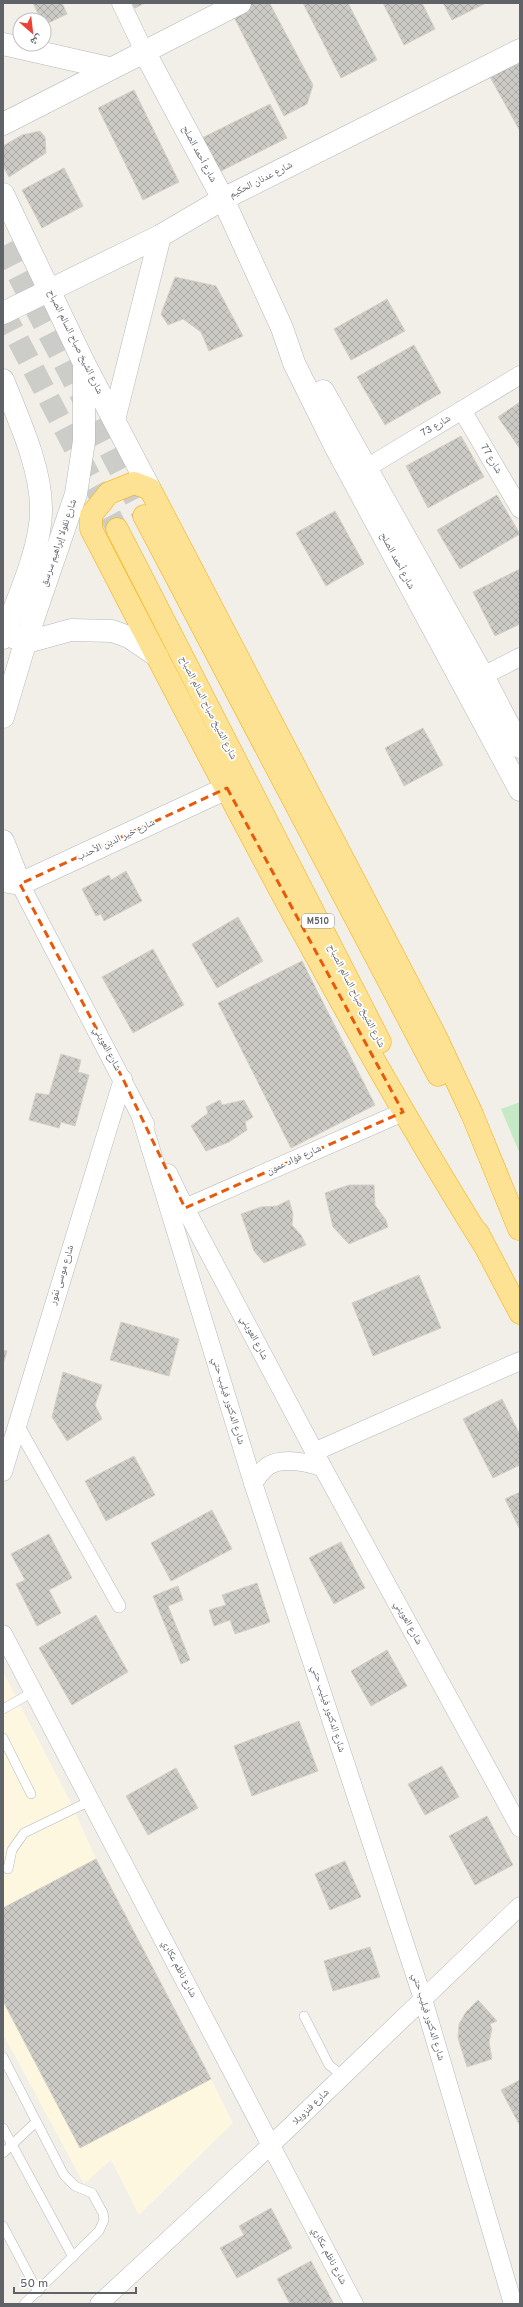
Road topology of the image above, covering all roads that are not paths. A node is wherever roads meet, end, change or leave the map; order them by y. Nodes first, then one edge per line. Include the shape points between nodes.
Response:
1 (122, 3) edge
2 (240, 3) edge
3 (3, 44) edge
4 (520, 50) edge
5 (144, 51) junction
6 (109, 68) junction
7 (3, 124) edge
8 (3, 194) edge
9 (223, 199) junction
10 (160, 236) junction
11 (49, 289) junction
12 (3, 313) edge
13 (84, 363) junction
14 (520, 375) edge
15 (3, 380) edge
16 (462, 410) junction
17 (114, 420) junction
18 (359, 472) junction
19 (150, 489) junction
20 (520, 508) edge
21 (144, 516) tunnel mouth
22 (116, 529) tunnel mouth
23 (4, 636) edge
24 (26, 640) junction
25 (157, 656) junction
26 (520, 657) edge
27 (473, 680) junction
28 (3, 717) edge
29 (520, 747) edge
30 (227, 788) junction
31 (520, 790) edge
32 (3, 841) edge
33 (12, 882) edge
34 (123, 1079) junction
35 (404, 1112) junction
36 (140, 1114) junction
37 (185, 1208) junction
38 (520, 1229) edge
39 (484, 1245) junction
40 (520, 1313) edge
41 (520, 1361) edge
42 (16, 1423) junction
43 (314, 1452) junction
44 (323, 1468) junction
45 (3, 1472) edge
46 (253, 1483) junction
47 (119, 1606) dead end
48 (3, 1634) edge
49 (33, 1692) junction
50 (3, 1709) edge
51 (3, 1738) edge
52 (31, 1794) dead end
53 (90, 1801) junction
54 (520, 1828) edge
55 (8, 1869) dead end
56 (520, 1906) edge
57 (423, 1999) junction
58 (304, 2016) dead end
59 (3, 2057) edge
60 (343, 2076) junction
61 (36, 2122) junction
62 (3, 2128) edge
63 (12, 2144) junction
64 (271, 2145) junction
65 (3, 2152) edge
66 (3, 2226) edge
67 (73, 2257) junction
68 (38, 2292) junction
69 (24, 2304) edge
70 (99, 2304) edge
71 (354, 2304) edge
72 (513, 2304) edge

1 - 5 street, شارع أحمد الصلح
2 - 5 street
3 - 6 street
4 - 9 street, شارع عدنان الحكيم
5 - 6 street
5 - 9 street, شارع أحمد الصلح
6 - 7 street
8 - 11 street, شارع الشيخ صباح السالم الصباح
9 - 10 street, شارع عدنان الحكيم
9 - 18 street, شارع أحمد الصلح via 282,328 302,356
10 - 11 street, شارع عدنان الحكيم
10 - 17 street
11 - 12 street, شارع عدنان الحكيم
11 - 13 street, شارع الشيخ صباح السالم الصباح
13 - 17 street, شارع الشيخ صباح السالم الصباح
13 - 24 street, شارع نقولا إبراهيم سرسق via 84,441 76,494
14 - 16 street, شارع 73
15 - 23 street via 37,475 41,508 34,552
16 - 18 street, شارع 73
16 - 20 street, شارع 77
17 - 19 street, شارع الشيخ صباح السالم الصباح
18 - 27 street, شارع أحمد الصلح
19 - 25 highway via 134,483 109,493 91,515 91,529
19 - 38 highway via 435,1035 472,1114
21 - 38 highway
22 - 39 highway, شارع الشيخ صباح السالم الصباح / M510
23 - 24 street
24 - 25 street via 37,640 71,630 112,631 129,636
24 - 28 street, شارع نقولا إبراهيم سرسق
25 - 30 highway
26 - 27 street
27 - 29 street, شارع أحمد الصلح
27 - 31 street, شارع أحمد الصلح
30 - 33 street, شارع خير الدين الأحدب
30 - 35 highway via 340,1001
32 - 33 street, شارع العويني
33 - 34 street, شارع العويني
34 - 36 street, شارع العويني
34 - 42 street, شارع موسى نمّور
35 - 37 street, شارع فؤاد عمون
35 - 39 highway
36 - 37 street, شارع العويني
36 - 46 street, شارع الدكتور فيليب حتي
37 - 43 street, شارع العويني
39 - 40 highway, شارع الشيخ صباح السالم الصباح / M510
41 - 43 street
42 - 45 street, شارع موسى نمّور
42 - 47 street
43 - 44 street, شارع العويني
44 - 46 street via 308,1462 292,1461 268,1466
44 - 54 street, شارع العويني
46 - 57 street, شارع الدكتور فيليب حتي
48 - 49 street, شارع ناظم عكاري
49 - 50 lane
49 - 53 street, شارع ناظم عكاري
51 - 52 lane
53 - 55 lane via 24,1833 12,1850
53 - 64 street, شارع ناظم عكاري
56 - 57 street, شارع فنزويلا
57 - 60 street, شارع فنزويلا
57 - 72 street, شارع الدكتور فيليب حتي
58 - 60 lane via 330,2065
59 - 61 lane
60 - 64 street, شارع فنزويلا
61 - 63 lane
61 - 67 lane via 64,2175 75,2186 92,2193 103,2213 104,2220 99,2231
62 - 63 lane
63 - 65 lane
63 - 67 lane
64 - 70 street, شارع فنزويلا
64 - 71 street, شارع ناظم عكاري
66 - 68 lane
67 - 68 lane
68 - 69 lane

